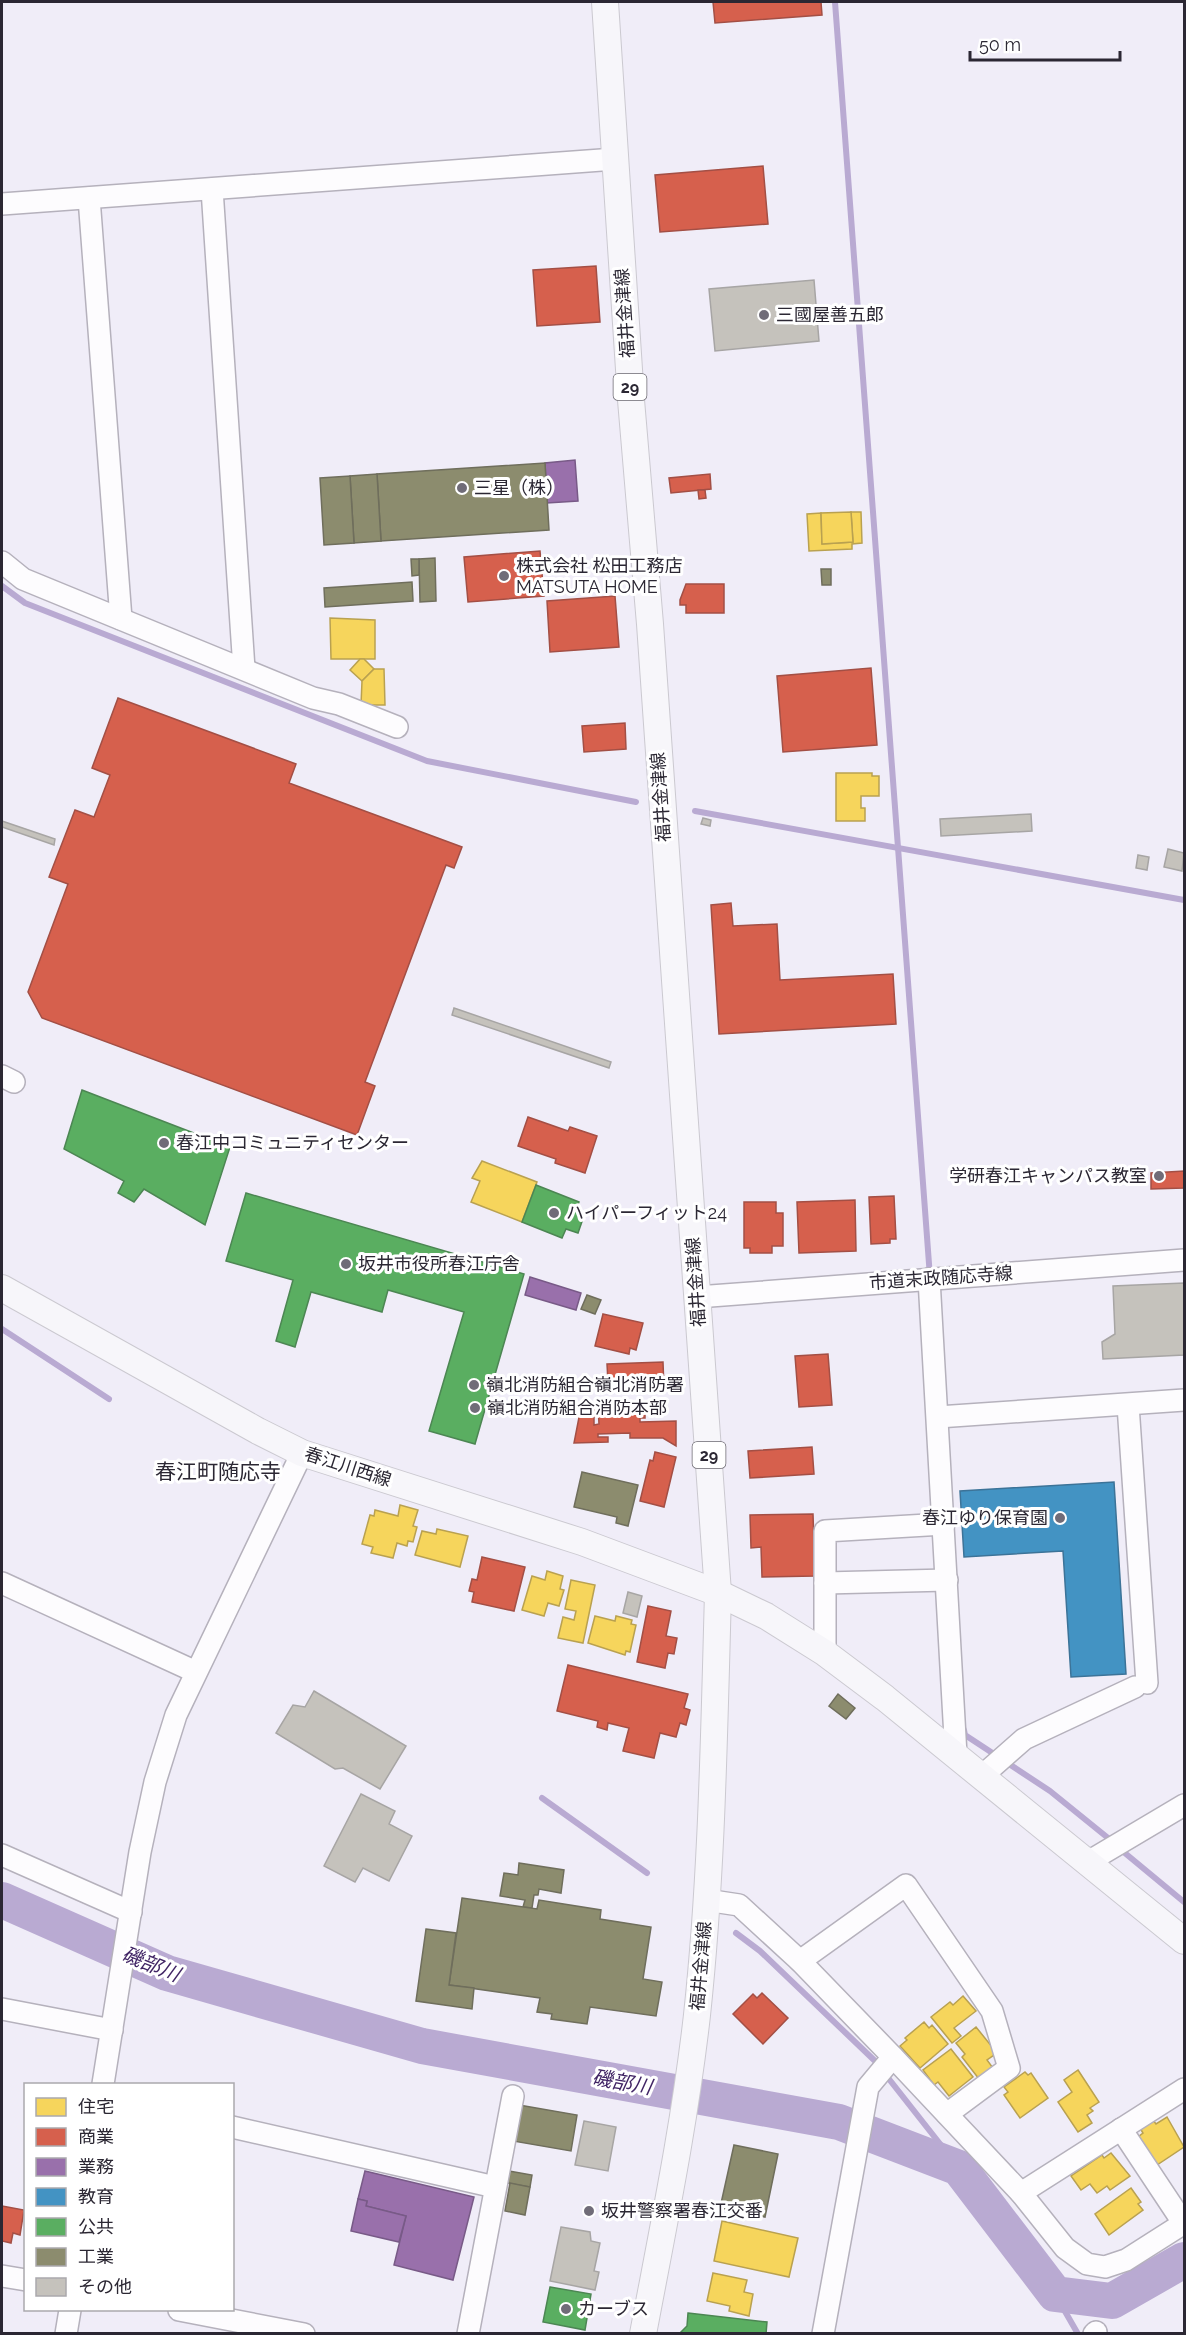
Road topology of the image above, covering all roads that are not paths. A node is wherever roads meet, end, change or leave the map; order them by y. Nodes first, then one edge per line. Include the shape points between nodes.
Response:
1 (604, 2) edge
2 (615, 159) junction
3 (212, 189) junction
4 (89, 198) junction
5 (2, 204) edge
6 (2, 562) edge
7 (121, 619) junction
8 (244, 669) junction
9 (397, 728) dead end
10 (1185, 1260) edge
11 (929, 1279) junction
12 (2, 1288) edge
13 (697, 1297) junction
14 (1185, 1400) edge
15 (1128, 1405) junction
16 (938, 1417) junction
17 (302, 1453) junction
18 (944, 1524) junction
19 (947, 1580) junction
20 (2, 1583) edge
21 (825, 1583) junction
22 (718, 1593) junction
23 (825, 1653) junction
24 (196, 1672) junction
25 (956, 1755) junction
26 (982, 1776) junction
27 (1185, 1805) edge
28 (2, 1855) edge
29 (1088, 1862) junction
30 (706, 1900) junction
31 (131, 1912) junction
32 (1185, 1941) edge
33 (800, 1961) junction
34 (2, 2009) edge
35 (112, 2030) junction
36 (893, 2057) junction
37 (103, 2083) edge
38 (1185, 2089) edge
39 (513, 2096) dead end
40 (947, 2114) junction
41 (234, 2127) edge
42 (1121, 2129) junction
43 (495, 2187) junction
44 (1021, 2193) junction
45 (1184, 2224) edge
46 (2, 2276) edge
47 (24, 2280) edge
48 (70, 2311) edge
49 (184, 2311) edge
50 (66, 2334) edge
51 (304, 2334) edge
52 (468, 2334) edge
53 (643, 2334) edge
54 (823, 2334) edge

1 - 2 main road, 福井金津線 / 29
2 - 3 street
2 - 13 main road, 福井金津線 / 29
3 - 4 street
3 - 8 street
4 - 5 street
4 - 7 street
6 - 7 street via 23,579
7 - 8 street
8 - 9 street
10 - 11 street, 市道末政随応寺線
11 - 13 street, 市道末政随応寺線
11 - 16 street
12 - 17 main road, 春江川西線
13 - 22 main road, 福井金津線 / 29
14 - 15 street
15 - 16 street
15 - 26 street via 1141,1685 1024,1739
16 - 18 street
17 - 22 main road, 春江川西線 via 582,1542
17 - 24 street
18 - 19 street
18 - 21 street via 825,1531
19 - 21 street
19 - 25 street
20 - 24 street
21 - 23 street
22 - 23 main road via 766,1616
22 - 30 main road, 福井金津線 / 29
23 - 25 main road
24 - 31 street via 176,1715 155,1782
25 - 26 main road
26 - 29 main road
27 - 29 street
28 - 31 street
29 - 32 main road
30 - 33 street via 739,1905
30 - 53 main road, 福井金津線 / 29 via 690,2065
31 - 35 street
33 - 36 street
33 - 40 street via 906,1884 992,2011 1009,2068
34 - 35 street
35 - 37 street
36 - 40 street
36 - 54 street via 868,2087
38 - 42 street
39 - 43 street
40 - 44 street
41 - 43 street
42 - 44 street
42 - 45 street
43 - 52 street
44 - 45 street via 1065,2248 1087,2264 1105,2267 1126,2260
46 - 47 street
48 - 50 street
49 - 51 street

